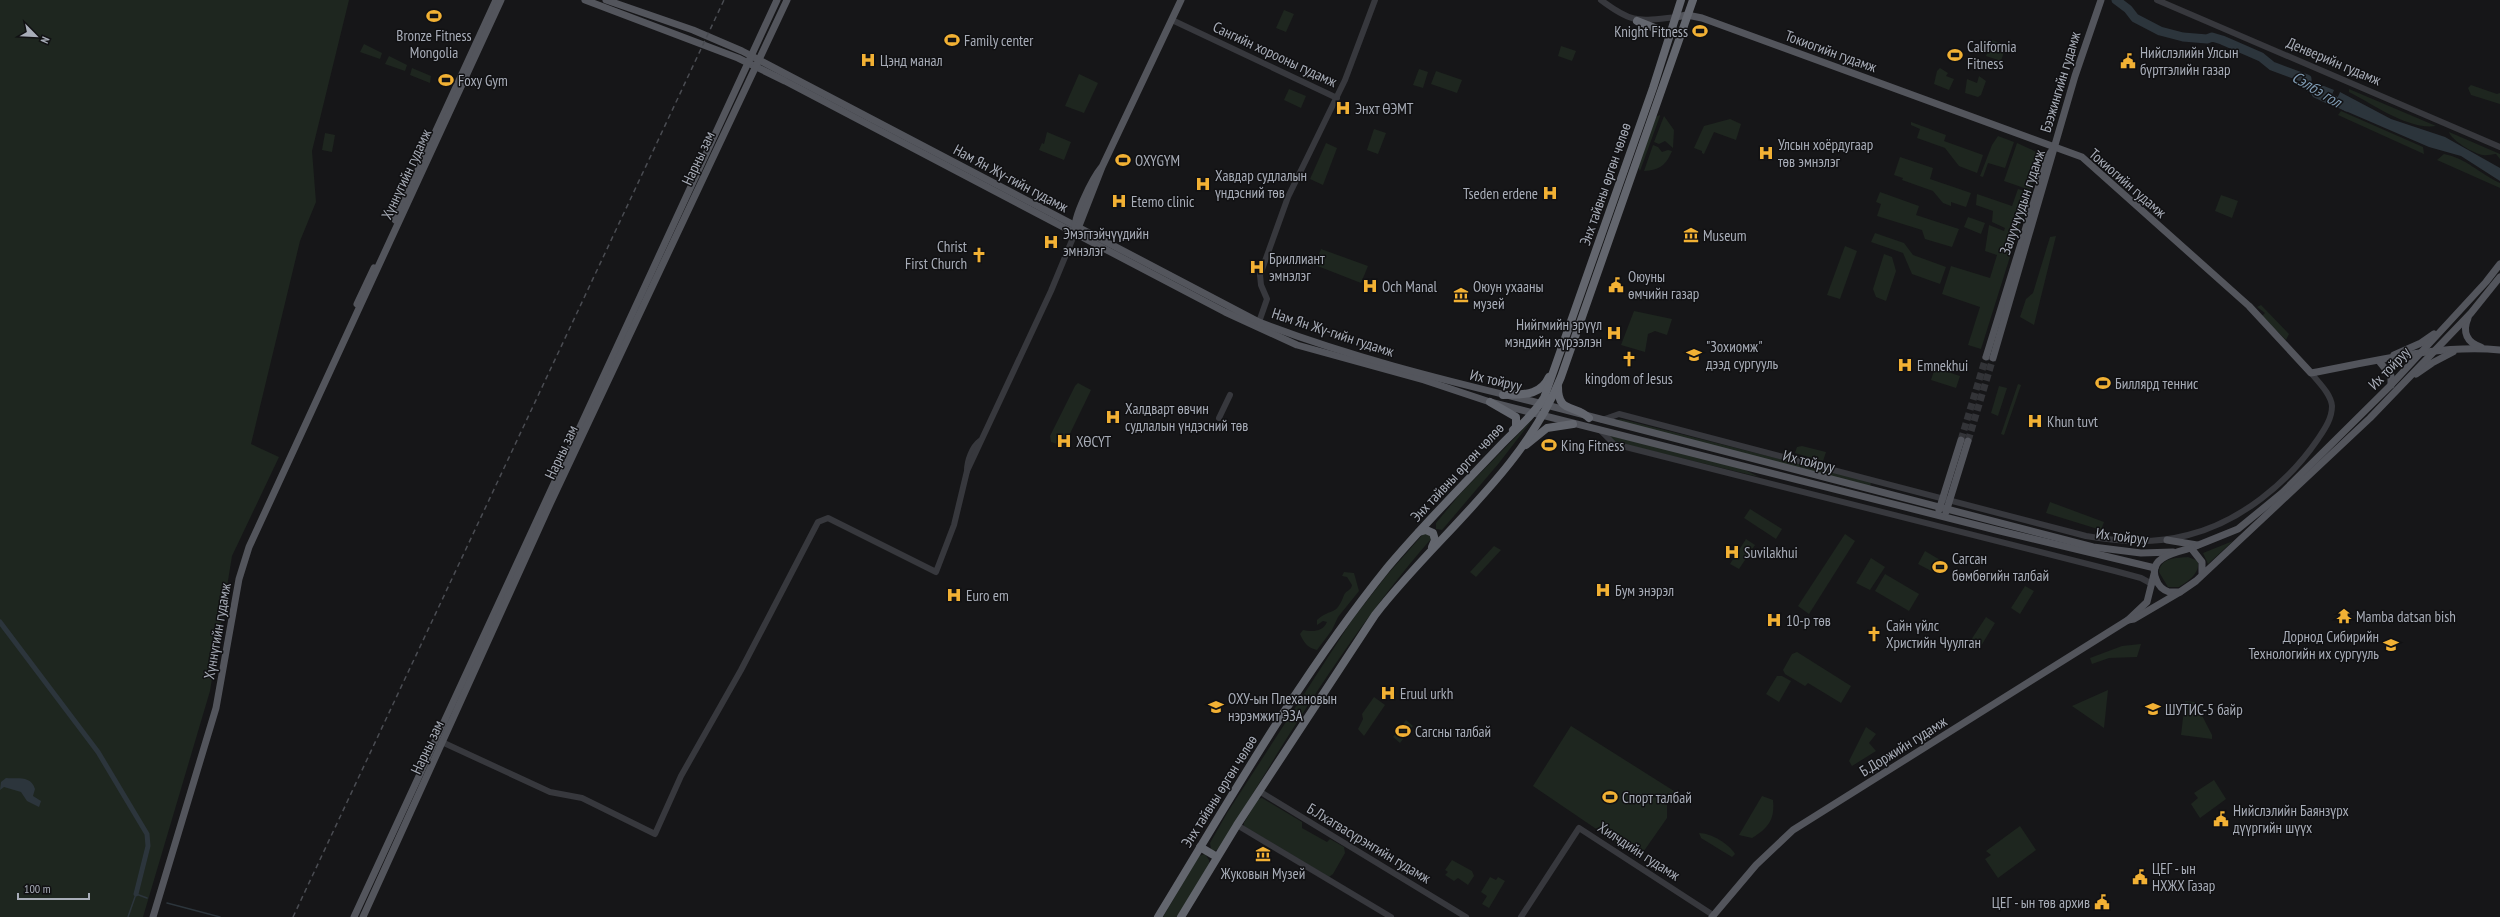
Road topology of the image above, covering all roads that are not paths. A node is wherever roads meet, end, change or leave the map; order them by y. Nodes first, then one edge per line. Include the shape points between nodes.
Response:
1 (496, 0) edge
2 (501, 0) edge
3 (585, 0) edge
4 (606, 0) edge
5 (777, 0) edge
6 (787, 0) edge
7 (1181, 0) edge
8 (1375, 0) edge
9 (1601, 0) edge
10 (1681, 0) edge
11 (1693, 0) edge
12 (2096, 0) edge
13 (2101, 0) edge
14 (2157, 0) edge
15 (1687, 15) junction
16 (1676, 17) junction
17 (1172, 20) junction
18 (1637, 21) junction
19 (2091, 26) junction
20 (1670, 34) junction
21 (751, 56) junction
22 (747, 63) junction
23 (757, 64) junction
24 (1337, 98) junction
25 (2054, 147) junction
26 (2500, 147) edge
27 (1076, 229) junction
28 (2500, 264) edge
29 (657, 266) junction
30 (2500, 277) edge
31 (2470, 313) junction
32 (1259, 322) junction
33 (2445, 328) junction
34 (2487, 348) junction
35 (2462, 349) junction
36 (2500, 350) edge
37 (2434, 352) junction
38 (2421, 353) junction
39 (1560, 357) junction
40 (1990, 358) tunnel mouth
41 (335, 359) junction
42 (2387, 359) junction
43 (2379, 361) junction
44 (2311, 373) junction
45 (1442, 381) joint
46 (1428, 382) joint
47 (1558, 385) junction
48 (2391, 385) junction
49 (2401, 385) junction
50 (1502, 394) junction
51 (1230, 395) dead end
52 (1490, 402) junction
53 (1544, 406) junction
54 (1533, 414) junction
55 (1542, 416) junction
56 (1220, 418) dead end
57 (1589, 418) junction
58 (1599, 421) junction
59 (1573, 424) junction
60 (1601, 431) junction
61 (1506, 440) junction
62 (1964, 440) tunnel mouth
63 (1518, 452) junction
64 (1946, 498) junction
65 (1942, 512) junction
66 (1435, 516) junction
67 (1448, 531) junction
68 (1419, 532) junction
69 (2167, 540) junction
70 (2201, 545) junction
71 (2191, 548) junction
72 (1431, 550) junction
73 (2173, 552) junction
74 (2154, 570) junction
75 (2202, 574) junction
76 (2152, 584) junction
77 (2180, 592) junction
78 (2128, 620) junction
79 (444, 743) junction
80 (1259, 791) junction
81 (1236, 825) junction
82 (1200, 847) junction
83 (1217, 857) junction
84 (1712, 916) edge
85 (153, 917) edge
86 (354, 917) edge
87 (363, 917) edge
88 (1158, 917) edge
89 (1181, 917) edge
90 (1391, 917) edge
91 (1466, 917) edge
92 (1521, 917) edge

1 - 41 main road, Хүннүгийн гудамж via 416,171 341,340
2 - 41 main road, Хүннүгийн гудамж via 371,287
3 - 22 main road
4 - 21 main road, Нам Ян Жү-гийн гудамж via 693,30
5 - 21 main road, Нарны зам
6 - 23 main road, Нарны зам
7 - 17 main road
8 - 24 street, Сангийн хорооны гудамж
9 - 18 street via 1618,13
10 - 16 highway, Энх тайвны өргөн чөлөө
11 - 15 highway, Энх тайвны өргөн чөлөө
12 - 19 main road, Бээжингийн гудамж
13 - 19 main road, Бээжингийн гудамж
14 - 26 street, Денверийн гудамж
15 - 16 main road
15 - 25 main road, Токиогийн гудамж via 1719,24
15 - 47 highway, Энх тайвны өргөн чөлөө
16 - 18 street
16 - 20 highway, Энх тайвны өргөн чөлөө
17 - 24 street, Сангийн хорооны гудамж
17 - 27 main road via 1102,167 1095,176
18 - 20 highway
19 - 25 main road, Бээжингийн гудамж
20 - 39 highway, Энх тайвны өргөн чөлөө
21 - 22 main road, Нарны зам
21 - 23 main road, Нам Ян Жү-гийн гудамж
22 - 23 main road
22 - 29 main road, Нарны зам
23 - 27 main road, Нам Ян Жү-гийн гудамж
23 - 29 main road, Нарны зам
24 - 32 street via 1288,197 1260,275 1267,300
25 - 40 main road, Залуучуудын гудамж
25 - 44 main road, Токиогийн гудамж via 2082,157 2097,169 2248,306
27 - 32 main road, Нам Ян Жү-гийн гудамж
27 - 46 main road, Нам Ян Жү-гийн гудамж via 1273,335 1326,354
27 - 79 street via 1048,298 980,441 971,454 954,525 936,572 828,518 818,522 741,670 681,776 655,834 582,798 550,792
28 - 33 main road, Их тойруу
29 - 79 main road, Нарны зам
29 - 86 main road, Нарны зам
30 - 31 main road, Их тойруу
31 - 34 main road via 2465,328 2468,340 2474,345
31 - 37 main road, Их тойруу
32 - 45 main road, Нам Ян Жү-гийн гудамж via 1317,344
33 - 38 main road, Их тойруу
33 - 42 main road
34 - 35 main road
34 - 36 main road
35 - 37 main road
35 - 49 main road via 2441,357
37 - 38 main road
37 - 49 main road, Их тойруу
38 - 42 main road
38 - 48 main road, Их тойруу
39 - 50 highway via 1537,392 1524,395
39 - 53 highway, Энх тайвны өргөн чөлөө
41 - 85 main road, Хүннүгийн гудамж via 243,563 216,708
42 - 43 main road
43 - 44 main road
43 - 48 main road via 2391,376
44 - 69 street via 2328,395 2332,406 2329,420 2315,444 2270,492 2235,516 2200,532
45 - 50 main road, Их тойруу
46 - 52 main road, Их тойруу
47 - 53 highway, Энх тайвны өргөн чөлөө
47 - 57 highway via 1559,401 1562,405 1584,413
48 - 70 main road, Их тойруу via 2282,493 2249,522 2230,534
49 - 75 main road, Их тойруу via 2266,517
50 - 53 main road, Их тойруу
51 - 56 street
52 - 54 main road, Их тойруу
52 - 61 highway via 1516,417 1516,427
53 - 54 highway, Энх тайвны өргөн чөлөө
53 - 55 highway, Энх тайвны өргөн чөлөө
53 - 57 main road, Их тойруу
54 - 55 main road, Их тойруу
54 - 61 highway, Энх тайвны өргөн чөлөө
55 - 59 main road, Их тойруу
55 - 63 highway, Энх тайвны өргөн чөлөө
57 - 58 main road, Их тойруу
58 - 64 street via 1618,414
58 - 65 main road, Их тойруу
59 - 60 main road, Их тойруу
59 - 63 highway via 1547,428
60 - 65 main road, Их тойруу
60 - 76 street via 1614,444 2115,571 2141,578
61 - 66 highway, Энх тайвны өргөн чөлөө
62 - 64 main road
63 - 67 highway, Энх тайвны өргөн чөлөө
64 - 65 main road
64 - 69 street via 2086,536 2125,541
65 - 73 main road, Их тойруу via 2094,547 2142,553
65 - 74 main road, Их тойруу
66 - 67 highway via 1434,530 1440,533
66 - 68 highway, Энх тайвны өргөн чөлөө
67 - 72 highway, Энх тайвны өргөн чөлөө
68 - 72 highway via 1428,530 1434,534
68 - 82 highway, Энх тайвны өргөн чөлөө via 1384,572 1335,637
69 - 70 main road
70 - 71 main road, Их тойруу
71 - 73 main road
71 - 75 main road via 2202,562
72 - 80 highway, Энх тайвны өргөн чөлөө via 1375,615
73 - 74 main road via 2160,559
74 - 76 main road
74 - 77 main road via 2158,583 2164,589 2169,592
75 - 77 main road
76 - 78 main road via 2147,602
77 - 78 main road
78 - 84 main road, Б.Доржийн гудамж via 1793,830 1756,865
79 - 87 main road, Нарны зам
80 - 81 highway, Энх тайвны өргөн чөлөө
80 - 91 street, Б.Лхагвасүрэнгийн гудамж
81 - 83 highway, Энх тайвны өргөн чөлөө
81 - 90 street
82 - 83 highway
82 - 88 highway, Энх тайвны өргөн чөлөө
83 - 89 highway, Энх тайвны өргөн чөлөө
84 - 92 street, Хилчдийн гудамж via 1579,828

